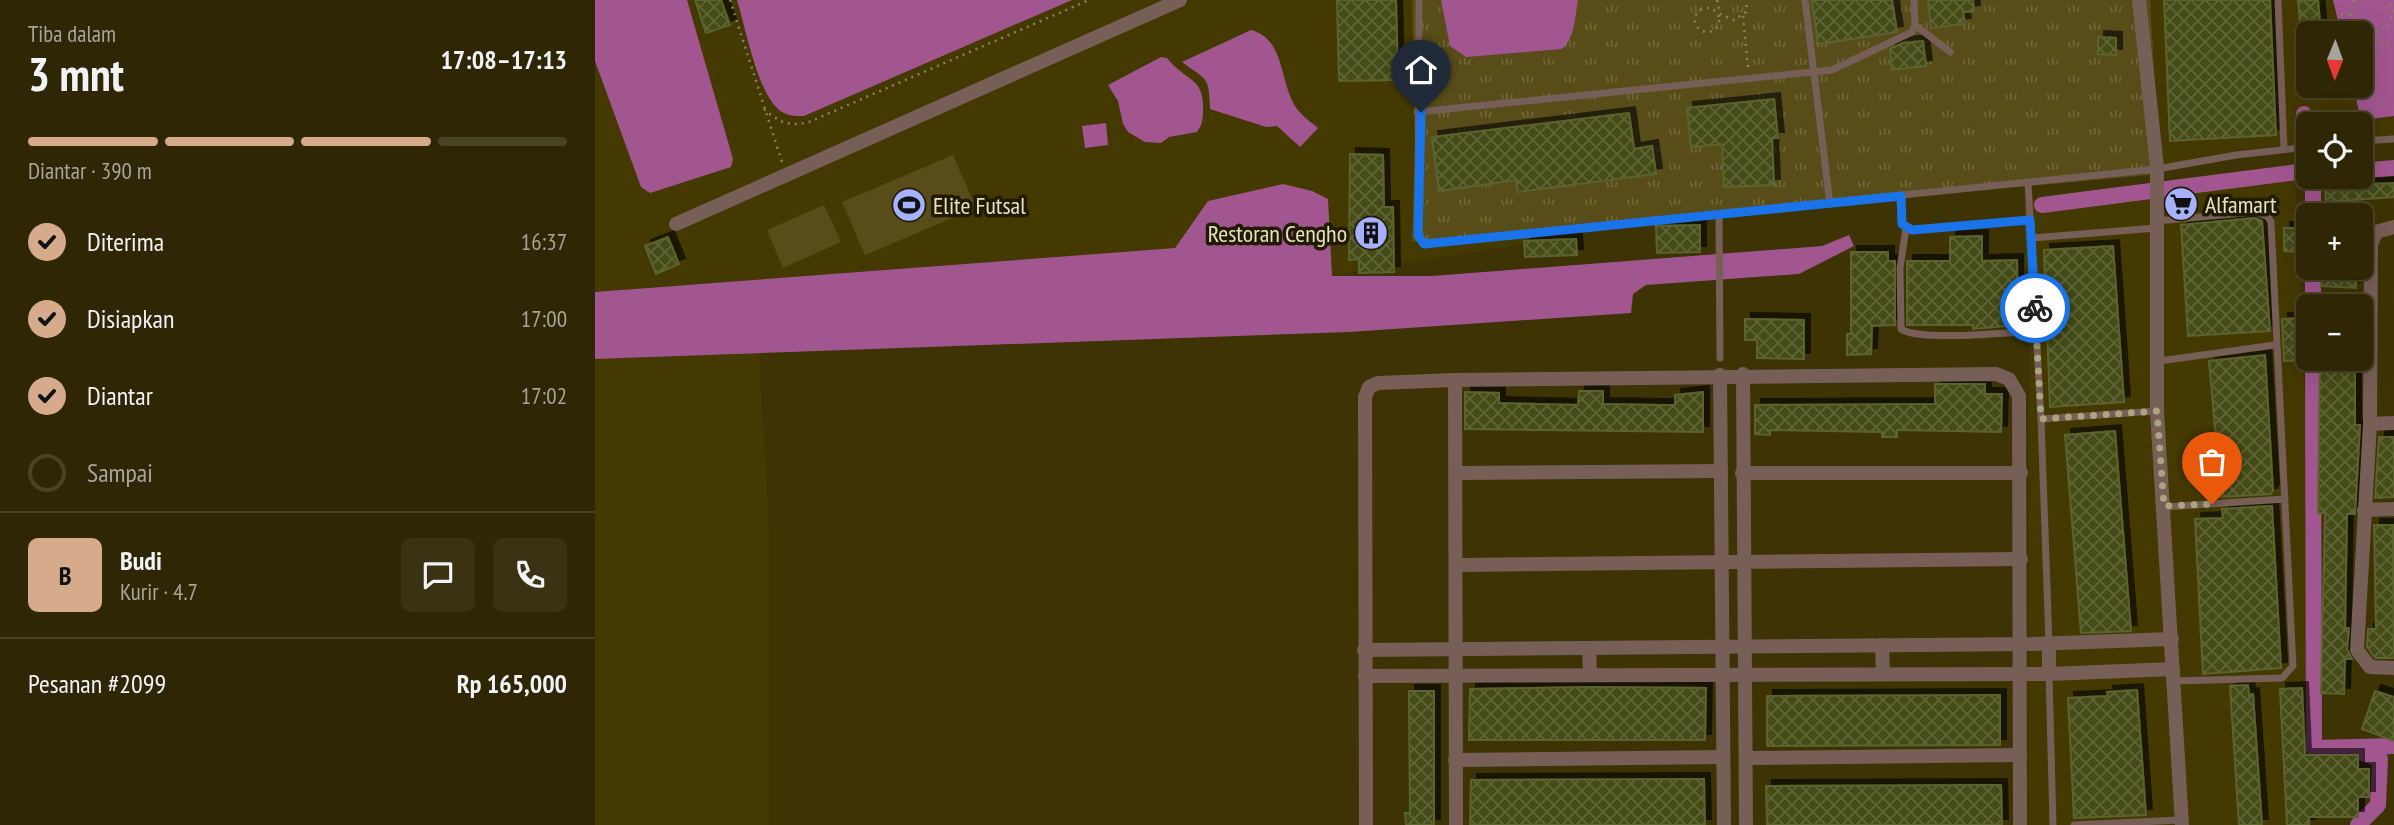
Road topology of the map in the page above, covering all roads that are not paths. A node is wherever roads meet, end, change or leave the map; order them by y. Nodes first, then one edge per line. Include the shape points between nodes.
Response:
1 (1180, 0) edge
2 (1419, 0) edge
3 (1805, 0) edge
4 (1914, 0) edge
5 (2139, 0) edge
6 (2278, 0) edge
7 (1915, 25) junction
8 (1950, 52) dead end
9 (1815, 71) junction
10 (1419, 112) junction
11 (2394, 139) edge
12 (2373, 141) edge
13 (2296, 148) edge
14 (2285, 149) junction
15 (2157, 175) junction
16 (2028, 182) junction
17 (1901, 196) junction
18 (1830, 204) junction
19 (1719, 215) junction
20 (2030, 220) junction
21 (2157, 220) junction
22 (676, 224) dead end
23 (2394, 227) edge
24 (1906, 228) junction
25 (2031, 238) junction
26 (2036, 331) junction
27 (2275, 345) junction
28 (1720, 358) dead end
29 (2159, 361) junction
30 (1743, 374) junction
31 (1720, 375) junction
32 (1455, 380) junction
33 (2157, 411) junction
34 (2041, 419) junction
35 (2394, 423) edge
36 (2370, 424) junction
37 (1721, 471) junction
38 (1457, 473) junction
39 (1742, 473) junction
40 (2021, 473) junction
41 (2285, 499) junction
42 (2164, 506) junction
43 (2394, 509) edge
44 (2364, 510) junction
45 (2021, 559) junction
46 (1744, 560) junction
47 (1722, 562) junction
48 (1458, 565) junction
49 (2172, 639) junction
50 (2022, 644) junction
51 (2049, 644) junction
52 (1882, 645) junction
53 (1745, 646) junction
54 (1723, 647) junction
55 (1589, 648) junction
56 (1456, 649) junction
57 (1364, 650) junction
58 (2394, 668) edge
59 (1745, 674) junction
60 (1883, 674) junction
61 (2021, 674) junction
62 (2049, 674) junction
63 (1590, 675) junction
64 (1723, 675) junction
65 (2174, 675) junction
66 (1365, 676) junction
67 (1456, 676) junction
68 (2021, 755) junction
69 (1723, 757) junction
70 (1746, 758) junction
71 (1455, 760) junction
72 (2182, 822) edge
73 (1366, 825) edge
74 (1457, 825) edge
75 (1724, 825) edge
76 (1747, 825) edge
77 (2020, 825) edge
78 (2053, 825) edge
79 (2074, 825) edge

1 - 22 street
2 - 10 lane
3 - 9 lane
4 - 7 lane
5 - 15 street
6 - 14 lane
7 - 8 lane
7 - 9 lane via 1912,32 1832,70
9 - 10 lane
9 - 18 lane
10 - 19 lane via 1420,242
11 - 12 lane
13 - 14 lane
14 - 15 lane
15 - 16 lane
15 - 21 street
16 - 17 lane
16 - 20 lane
17 - 18 lane
17 - 24 lane
18 - 19 lane
19 - 28 lane
20 - 24 lane
20 - 25 lane
21 - 25 lane
21 - 27 lane via 2256,212 2268,217
21 - 29 street
23 - 36 street via 2376,232 2371,245
24 - 26 lane via 1900,268 1901,329 1944,334
25 - 26 lane
26 - 34 lane
27 - 29 lane
27 - 41 lane
29 - 33 street
30 - 31 street
30 - 39 street
30 - 40 street via 1996,374 2009,379 2019,396
31 - 32 street
31 - 37 street
32 - 38 street
32 - 57 street via 1378,383 1369,387 1365,397
33 - 34 lane
33 - 42 street
34 - 51 lane
35 - 36 street
36 - 44 street
37 - 38 street
37 - 47 street
38 - 48 street
39 - 40 street
39 - 46 street
40 - 45 street
41 - 42 lane
41 - 65 lane via 2291,671 2282,678
42 - 49 street
43 - 44 street
44 - 58 street via 2357,650 2370,667
45 - 46 street
45 - 50 street
46 - 47 street
46 - 53 street
47 - 48 street
47 - 54 street
48 - 56 street
49 - 51 street
49 - 65 street
50 - 51 street
50 - 52 street
50 - 61 street
51 - 62 street
52 - 53 street
52 - 60 street
53 - 54 street
53 - 59 street
54 - 55 street
54 - 64 street
55 - 56 street
55 - 63 street
56 - 57 street
56 - 67 street
57 - 66 street
59 - 60 street
59 - 64 street
59 - 70 street
60 - 61 street
61 - 62 street
61 - 68 street
62 - 65 street
62 - 78 lane
63 - 64 street
63 - 67 street
64 - 69 street
65 - 72 street
66 - 67 street
66 - 73 street
67 - 71 street
68 - 70 street
68 - 77 street
69 - 71 street
69 - 75 street
70 - 76 street
71 - 74 street
72 - 79 lane

